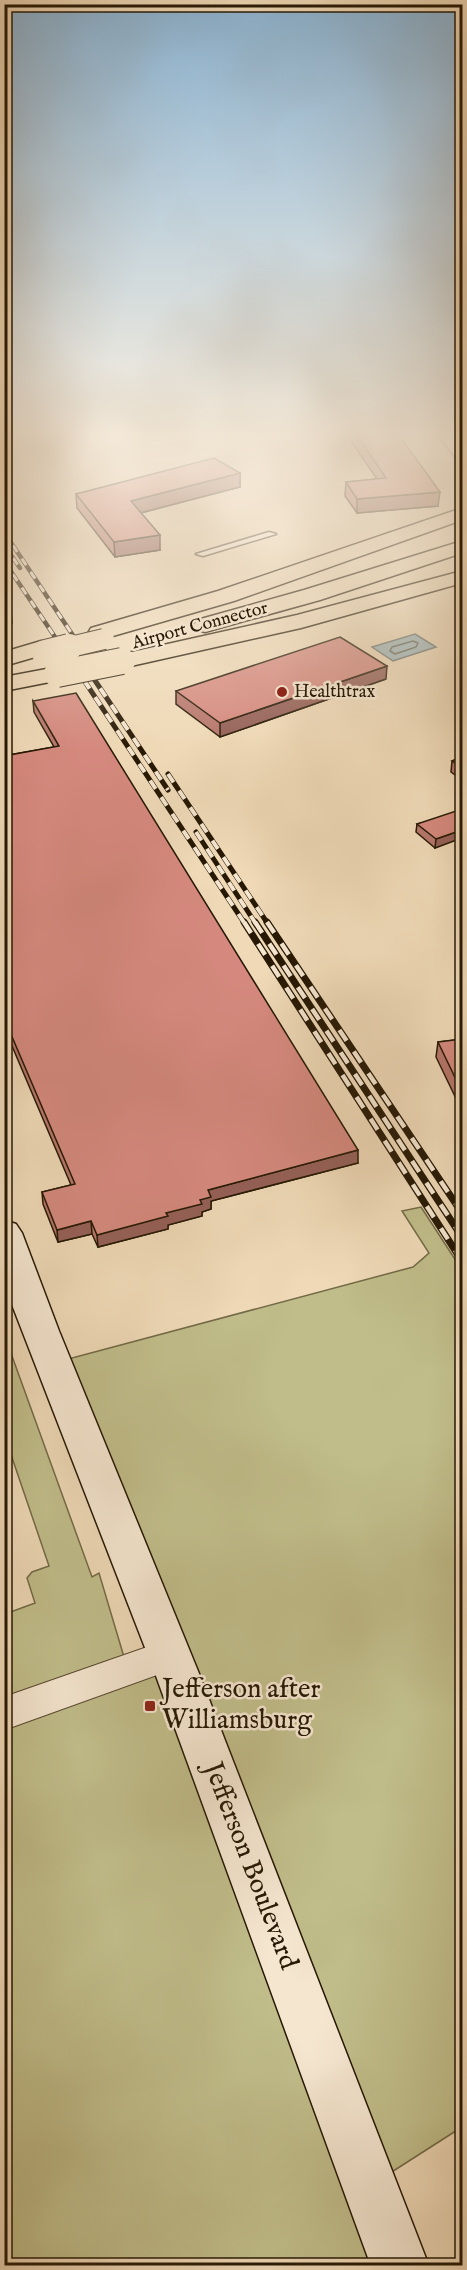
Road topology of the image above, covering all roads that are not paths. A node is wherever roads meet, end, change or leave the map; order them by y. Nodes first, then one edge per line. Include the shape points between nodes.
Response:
1 (262, 537) edge
2 (391, 537) edge
3 (456, 537) edge
4 (462, 546) edge
5 (200, 555) dead end
6 (462, 577) edge
7 (108, 646) junction
8 (48, 660) junction
9 (4, 661) edge
10 (4, 675) edge
11 (4, 684) edge
12 (4, 1233) edge
13 (170, 1655) junction
14 (4, 1714) edge
15 (400, 2265) edge

1 - 5 lane
2 - 7 main road via 226,596
3 - 7 main road, Airport Connector
4 - 7 main road, Airport Connector via 312,595
6 - 7 main road via 292,623
7 - 8 main road, bridge
7 - 8 main road
8 - 9 main road
8 - 10 main road
8 - 11 main road
12 - 13 main road, Jefferson Boulevard
13 - 14 street
13 - 15 main road, Jefferson Boulevard

